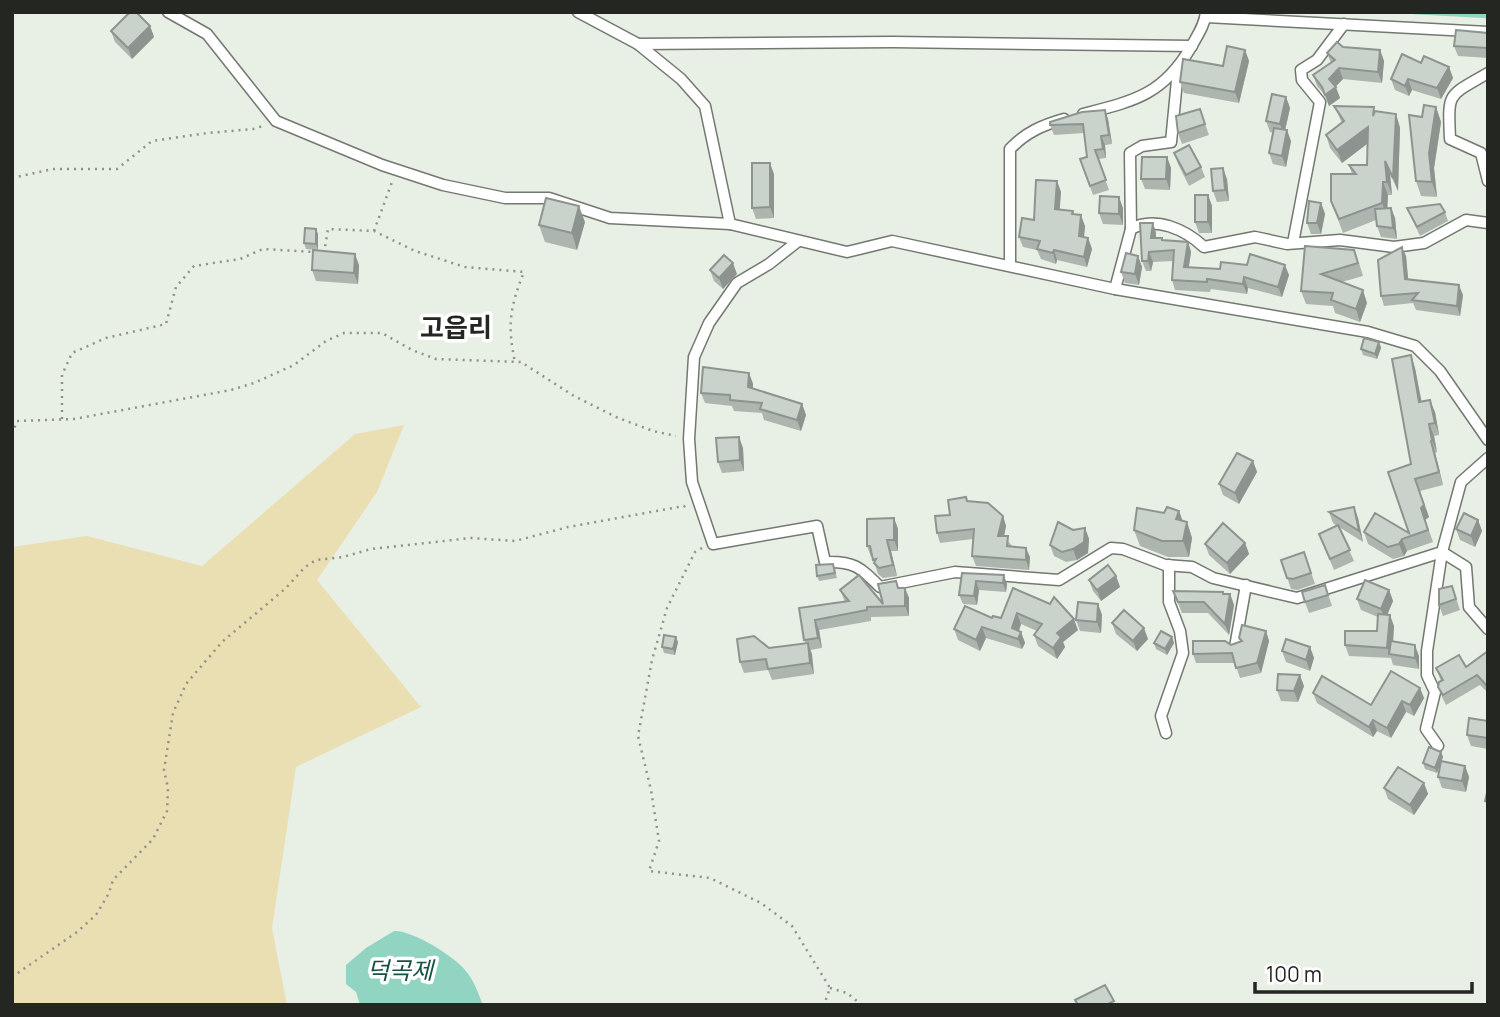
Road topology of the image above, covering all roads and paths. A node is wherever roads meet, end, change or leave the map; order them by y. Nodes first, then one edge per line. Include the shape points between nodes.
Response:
1 (168, 12) edge
2 (578, 12) edge
3 (1206, 15) edge
4 (1345, 24) junction
5 (1488, 32) edge
6 (638, 44) junction
7 (1192, 46) junction
8 (1178, 70) junction
9 (1488, 73) edge
10 (276, 121) junction
11 (396, 170) junction
12 (12, 178) edge
13 (1488, 181) edge
14 (1488, 223) edge
15 (730, 224) junction
16 (1131, 229) junction
17 (374, 231) junction
18 (797, 242) junction
19 (1293, 243) junction
20 (1010, 265) junction
21 (1115, 289) junction
22 (515, 362) junction
23 (62, 419) junction
24 (12, 434) edge
25 (1486, 434) edge
26 (689, 439) junction
27 (1488, 458) edge
28 (691, 515) dead end
29 (713, 544) junction
30 (1442, 552) junction
31 (1168, 565) junction
32 (1245, 585) junction
33 (1488, 629) edge
34 (1235, 646) edge
35 (1166, 733) dead end
36 (1438, 746) dead end
37 (12, 976) edge
38 (830, 988) junction
39 (824, 1005) edge
40 (862, 1005) edge

1 - 10 street via 208,34
2 - 6 street
3 - 4 street
3 - 7 street
4 - 5 street
4 - 19 street via 1317,60 1301,70 1302,80 1320,102
6 - 7 street
6 - 15 street via 681,79 705,106
7 - 8 street
8 - 16 street via 1171,142 1142,146 1130,153
8 - 20 street via 1146,94 1041,125 1010,149
9 - 13 street via 1455,92 1449,105 1450,139 1481,152
10 - 11 street
10 - 12 path via 253,130 152,141 117,169 53,169
11 - 15 street via 505,198 549,198 610,218
11 - 17 path
14 - 19 street via 1466,220 1424,243 1394,247 1340,240
15 - 18 street
16 - 19 street via 1161,223 1192,236 1203,247 1255,237
16 - 21 street
17 - 22 path via 415,251 465,267 524,272 509,313
17 - 23 path via 328,229 326,253 263,249 240,259 194,265 176,287 166,324 106,338 72,353 62,375
18 - 20 street via 847,252 892,241
18 - 26 street via 737,283 709,323 695,357
20 - 21 street
21 - 25 street via 1368,332 1415,346 1440,371
22 - 23 path via 436,359 382,333 344,333 294,365 254,383
22 - 26 path via 616,417
23 - 24 path via 17,421
26 - 29 street via 692,482
27 - 30 street via 1461,482
28 - 37 path via 684,506 515,541 471,538 371,549 316,559 305,566 222,642 186,684 173,713 164,770 167,811 153,839 113,880 96,915
29 - 31 street via 817,526 825,562 846,561 861,568 880,587 955,572 1059,580 1111,548
29 - 38 path via 695,552 667,608 652,660 638,736 659,841 649,871 710,878 761,903 792,926
30 - 32 street via 1297,598
30 - 33 street via 1466,567 1469,607
30 - 36 street via 1427,652 1427,675 1435,692 1426,729
31 - 32 street via 1192,567 1213,578
31 - 35 street via 1169,602 1183,653 1161,716
32 - 34 street
38 - 39 path
38 - 40 path via 847,993

